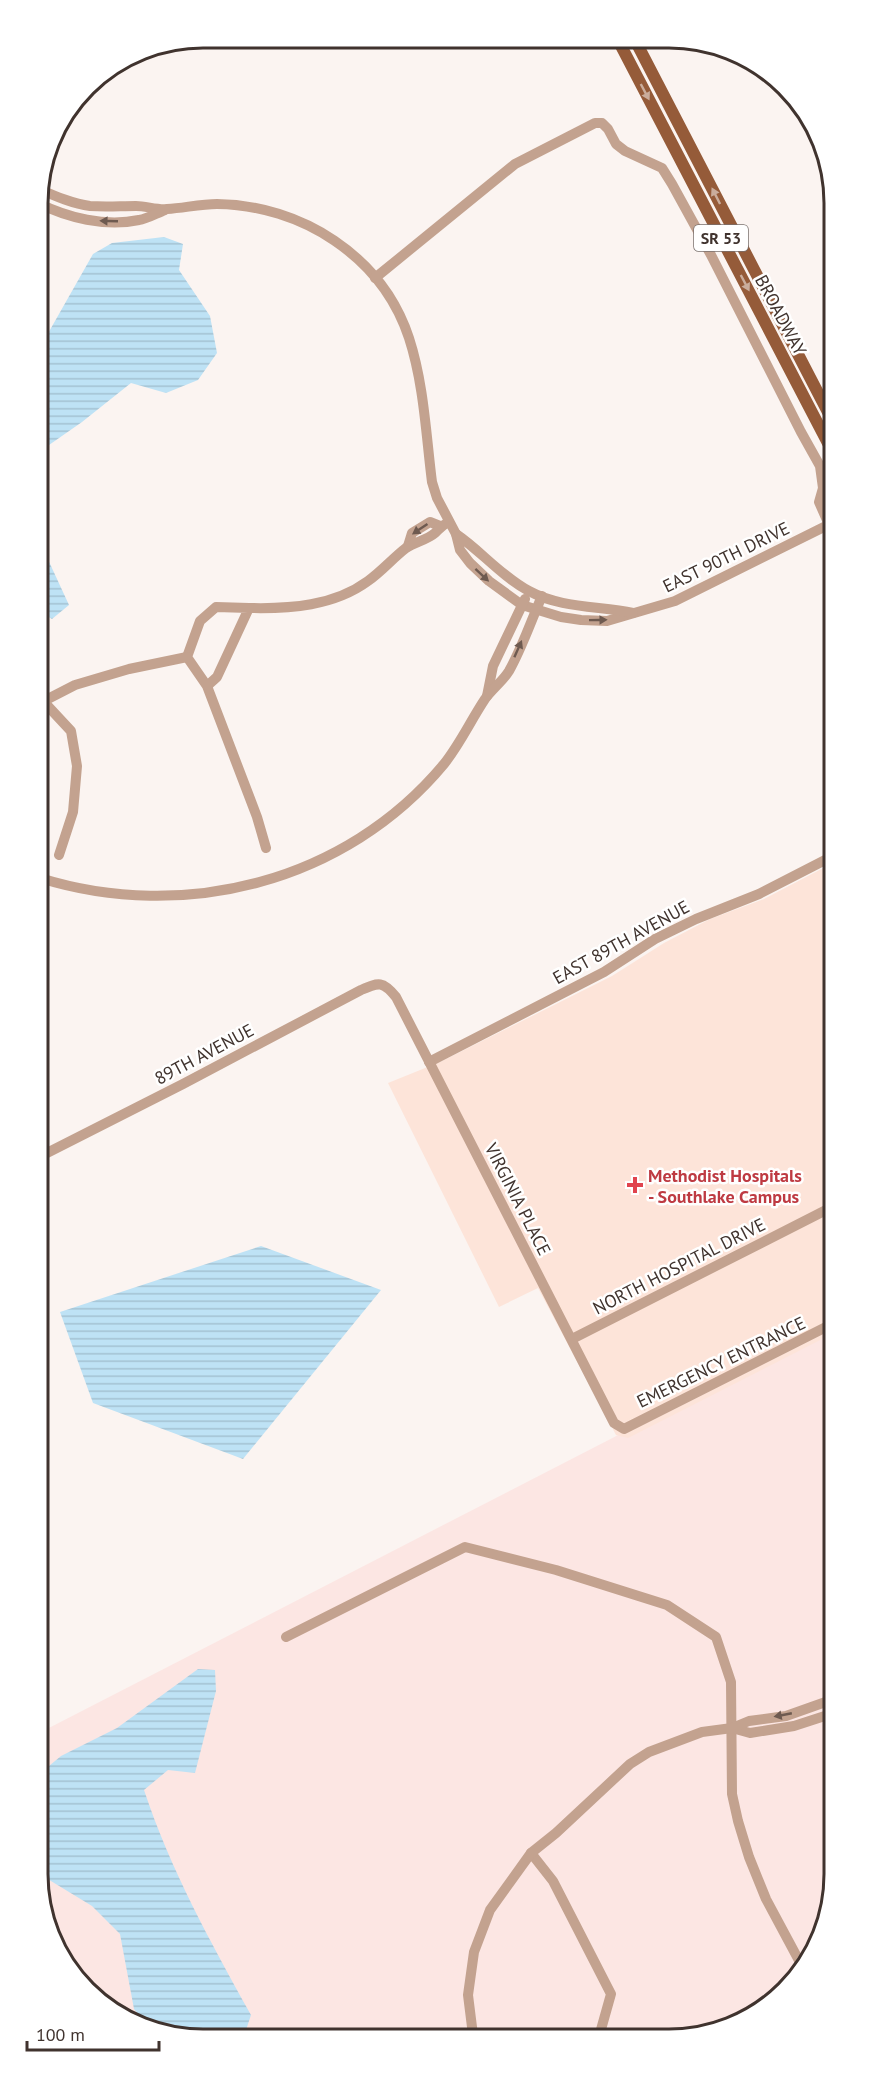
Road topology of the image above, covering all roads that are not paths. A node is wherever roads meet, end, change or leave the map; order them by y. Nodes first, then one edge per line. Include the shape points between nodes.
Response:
1 (622, 48) edge
2 (639, 48) edge
3 (48, 193) edge
4 (48, 209) edge
5 (165, 209) junction
6 (375, 278) junction
7 (824, 404) edge
8 (824, 435) edge
9 (824, 512) edge
10 (444, 524) junction
11 (824, 528) edge
12 (456, 534) junction
13 (529, 591) junction
14 (542, 596) junction
15 (522, 605) junction
16 (249, 608) junction
17 (536, 610) junction
18 (633, 613) junction
19 (187, 657) junction
20 (207, 686) junction
21 (487, 696) junction
22 (48, 699) edge
23 (48, 709) edge
24 (266, 848) dead end
25 (59, 855) dead end
26 (824, 861) edge
27 (48, 880) edge
28 (382, 984) joint
29 (429, 1062) junction
30 (48, 1152) edge
31 (824, 1211) edge
32 (824, 1328) edge
33 (572, 1339) junction
34 (624, 1429) joint
35 (286, 1637) dead end
36 (824, 1703) edge
37 (824, 1716) edge
38 (732, 1728) junction
39 (531, 1853) junction
40 (798, 1959) edge
41 (472, 2029) edge
42 (601, 2029) edge

1 -> 8 main road, BROADWAY / SR 53
7 -> 2 main road, BROADWAY / SR 53
3 - 5 street via 88,206
5 -> 4 street via 140,220 111,222
5 - 6 street, EAST 90TH DRIVE via 214,204 284,214 328,235
6 - 9 street via 515,164 602,123 616,144 662,168 672,184 820,466 823,488 819,502
6 - 10 street, EAST 90TH DRIVE via 408,336 432,482
10 - 12 street, EAST 90TH DRIVE
10 - 16 street via 436,533 408,546 368,582 340,597 304,606
11 - 18 street, EAST 90TH DRIVE via 675,601
12 - 13 street, EAST 90TH DRIVE
12 -> 15 street, EAST 90TH DRIVE via 460,550 470,563
13 - 14 street, EAST 90TH DRIVE
13 - 15 street
14 - 17 street
14 - 18 street, EAST 90TH DRIVE
15 - 17 street, EAST 90TH DRIVE
15 - 21 street via 493,666
16 - 19 street via 216,607 200,621
16 - 20 street via 217,677
17 -> 18 street, EAST 90TH DRIVE via 597,621
21 -> 17 street via 508,672
19 - 20 street
19 - 22 street via 75,685
20 - 24 street
21 - 27 street via 460,742 422,787 350,844 308,866 232,888 163,897 119,895
23 - 25 street via 72,731 77,766 73,812
26 - 29 street, EAST 89TH AVENUE via 655,939 604,972
28 - 29 street, VIRGINIA PLACE via 396,997
28 - 30 street, 89TH AVENUE via 362,990
29 - 33 street, VIRGINIA PLACE
31 - 33 street, NORTH HOSPITAL DRIVE
32 - 34 street, EMERGENCY ENTRANCE
33 - 34 street, VIRGINIA PLACE via 614,1424
35 - 38 street via 465,1547 556,1570 667,1605 706,1631 716,1638 731,1682
36 -> 38 street via 786,1716 748,1720
37 - 38 street via 750,1733
38 - 39 street via 702,1732 649,1752 630,1764
38 - 40 street via 732,1794 748,1857
39 - 41 street via 490,1910 474,1952 468,1995
39 - 42 street via 553,1881 611,1994

